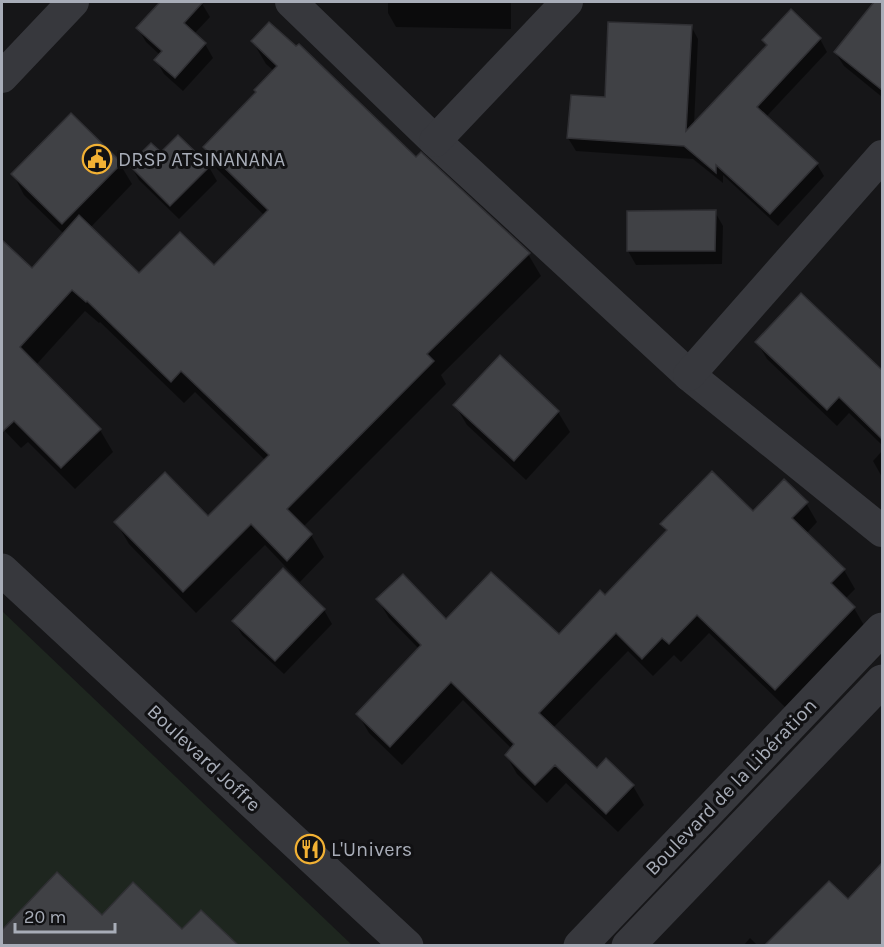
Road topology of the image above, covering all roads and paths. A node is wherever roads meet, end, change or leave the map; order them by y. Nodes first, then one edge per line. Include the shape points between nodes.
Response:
1 (73, 2) edge
2 (291, 2) edge
3 (567, 2) edge
4 (2, 76) edge
5 (435, 141) junction
6 (882, 156) edge
7 (689, 375) junction
8 (882, 531) edge
9 (2, 570) edge
10 (882, 629) edge
11 (882, 681) edge
12 (407, 945) edge
13 (580, 945) edge
14 (628, 945) edge

1 - 4 street
2 - 5 street
3 - 5 street
5 - 7 street
6 - 7 street
7 - 8 street
9 - 12 street, Boulevard Joffre
10 - 13 street, Boulevard de la Libération
11 - 14 street, Boulevard de la Libération

